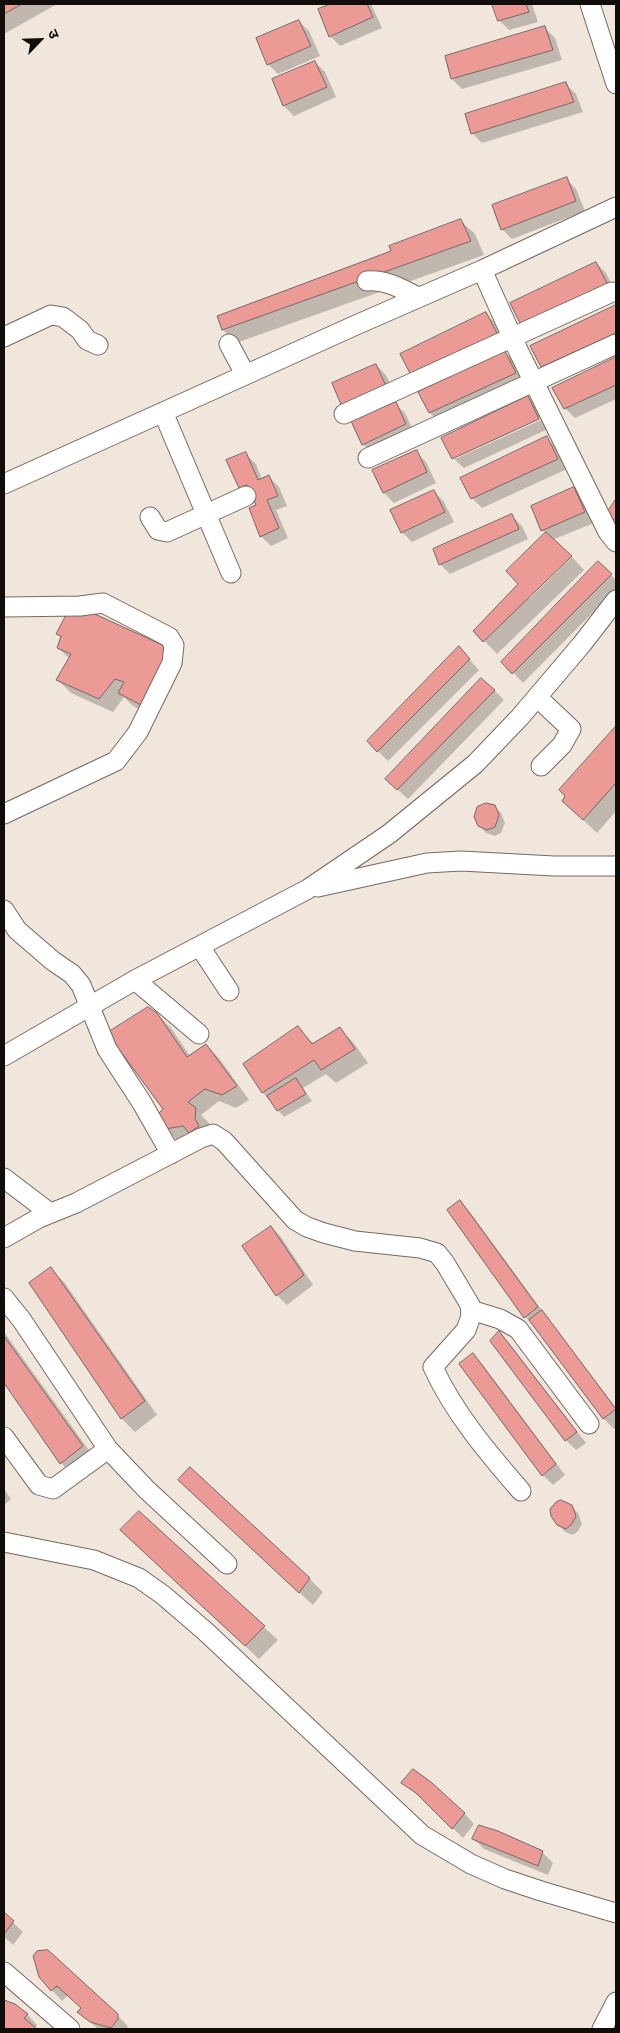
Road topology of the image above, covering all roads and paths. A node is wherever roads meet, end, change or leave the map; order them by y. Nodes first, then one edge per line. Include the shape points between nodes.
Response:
1 (590, 4) edge
2 (616, 84) edge
3 (616, 207) edge
4 (482, 270) junction
5 (367, 281) dead end
6 (612, 292) dead end
7 (418, 298) junction
8 (4, 337) edge
9 (513, 337) junction
10 (228, 344) dead end
11 (616, 344) edge
12 (98, 345) dead end
13 (245, 374) junction
14 (534, 382) junction
15 (163, 412) junction
16 (344, 414) dead end
17 (368, 458) dead end
18 (4, 484) edge
19 (246, 496) dead end
20 (207, 515) junction
21 (150, 517) dead end
22 (616, 542) edge
23 (231, 573) dead end
24 (616, 600) edge
25 (4, 607) edge
26 (538, 697) junction
27 (542, 766) dead end
28 (4, 814) edge
29 (616, 866) edge
30 (308, 889) junction
31 (4, 910) edge
32 (200, 947) junction
33 (135, 980) junction
34 (229, 991) dead end
35 (90, 1006) junction
36 (199, 1034) dead end
37 (4, 1056) edge
38 (171, 1154) junction
39 (4, 1178) edge
40 (50, 1214) junction
41 (4, 1238) edge
42 (4, 1298) edge
43 (471, 1310) junction
44 (589, 1424) dead end
45 (4, 1437) edge
46 (108, 1449) junction
47 (521, 1491) dead end
48 (4, 1542) edge
49 (227, 1564) dead end
50 (616, 1913) edge
51 (4, 1972) edge
52 (616, 2002) edge
53 (608, 2028) edge
54 (70, 2029) edge

1 - 2 street
3 - 4 street
4 - 7 street
4 - 9 street
5 - 7 street via 378,280
6 - 9 street
7 - 13 street
8 - 12 street via 51,315 63,317 87,340
9 - 14 street
9 - 16 street
10 - 13 street
11 - 14 street
13 - 15 street
14 - 17 street
14 - 22 street via 608,532
15 - 18 street
15 - 20 street
19 - 20 street
20 - 21 street via 167,532 158,530
20 - 23 street
24 - 26 street
25 - 28 street via 103,603 169,637 174,645 172,663 138,732 116,761
26 - 27 street via 571,729 562,745
26 - 30 street via 475,764 389,834
29 - 30 street via 461,861 427,863
30 - 32 street
31 - 35 street via 16,930 72,974
32 - 33 street
32 - 34 street
33 - 35 street
33 - 36 street
35 - 37 street
35 - 38 street via 107,1049
38 - 40 street
38 - 43 street via 213,1134 230,1147 294,1220 307,1228 355,1241 420,1248 436,1253
39 - 40 street
40 - 41 street
42 - 46 street
43 - 44 street via 500,1319 518,1329
43 - 47 street via 466,1330 433,1367 441,1385 485,1449
45 - 46 street via 39,1485 53,1489
46 - 49 street
48 - 50 street via 94,1560 139,1578 205,1631 422,1835 471,1864 506,1879
51 - 54 street
52 - 53 street

